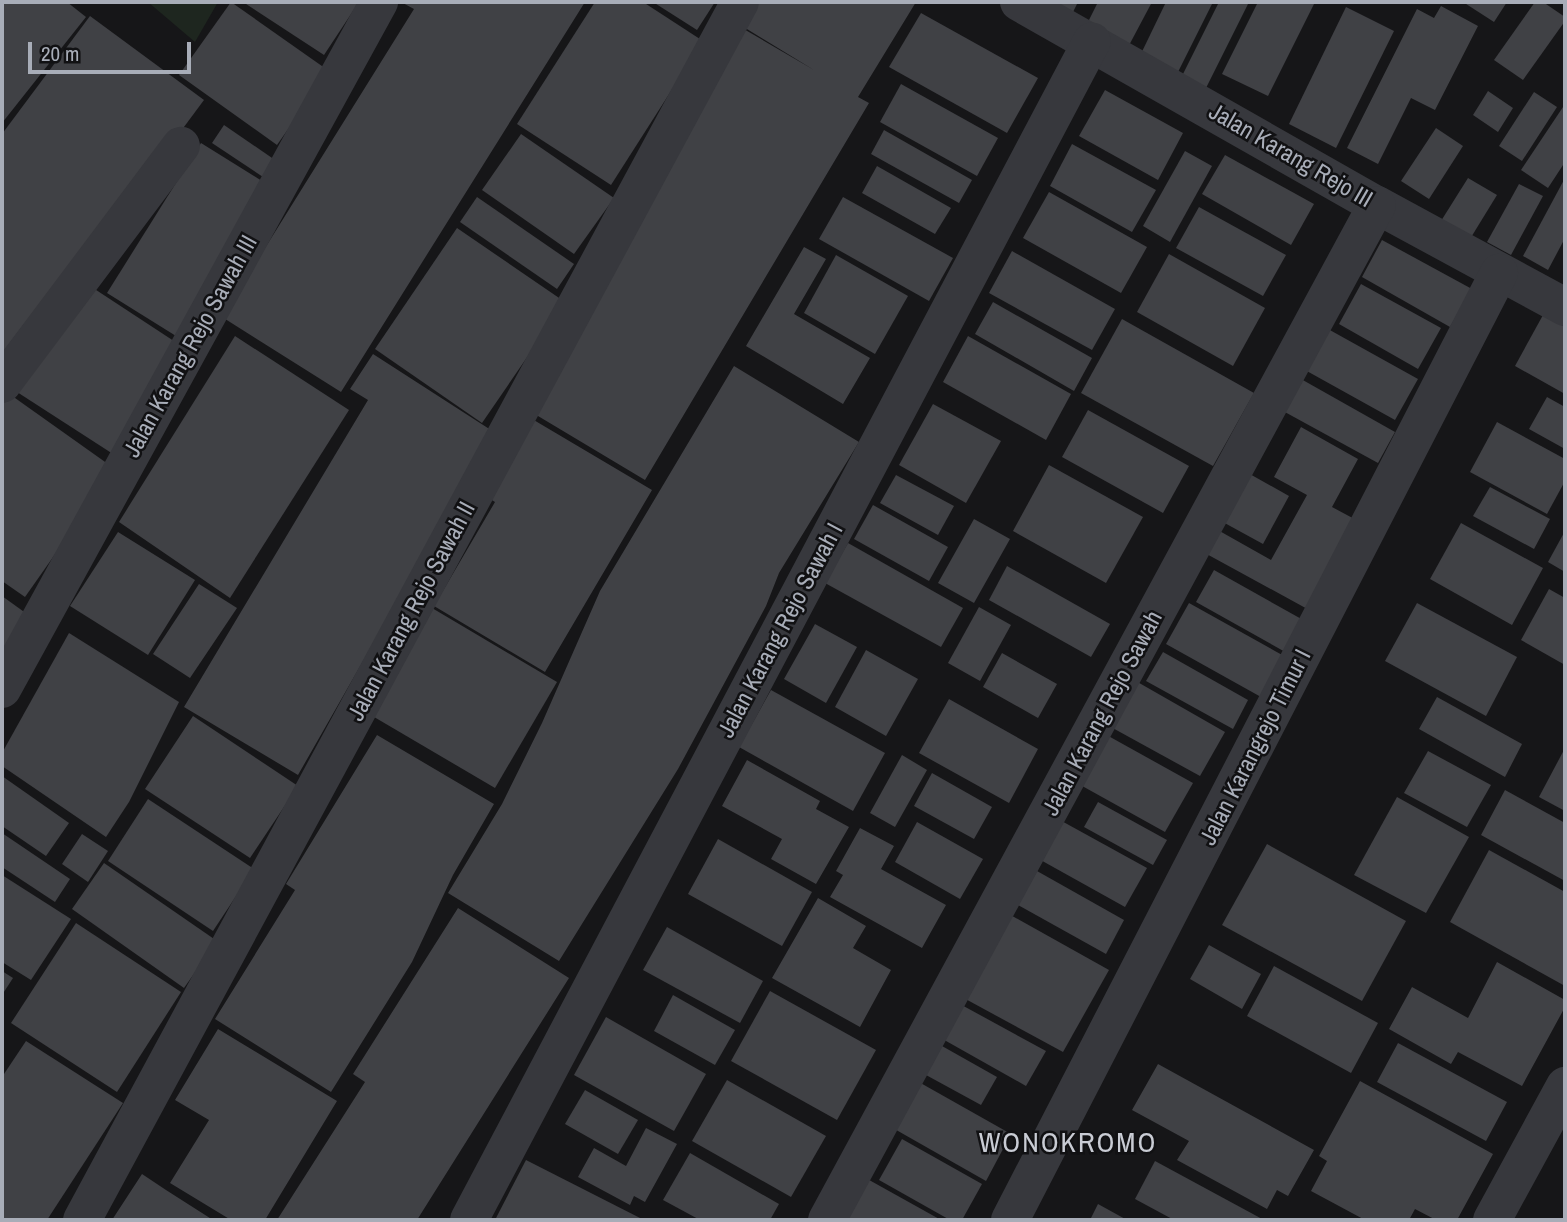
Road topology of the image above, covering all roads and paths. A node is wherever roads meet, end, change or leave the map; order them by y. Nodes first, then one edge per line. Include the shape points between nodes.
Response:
1 (379, 2) edge
2 (740, 2) edge
3 (1019, 2) edge
4 (1093, 41) junction
5 (181, 146) dead end
6 (1377, 205) junction
7 (1499, 273) junction
8 (1565, 307) edge
9 (2, 384) edge
10 (2, 689) edge
11 (1565, 1086) edge
12 (82, 1220) edge
13 (469, 1220) edge
14 (827, 1220) edge
15 (1010, 1220) edge
16 (1492, 1220) edge

1 - 10 street, Jalan Karang Rejo Sawah III
2 - 12 street, Jalan Karang Rejo Sawah II
3 - 4 street, Jalan Karang Rejo III
4 - 6 street, Jalan Karang Rejo III
4 - 13 street, Jalan Karang Rejo Sawah I
5 - 9 street
6 - 7 street, Jalan Karang Rejo III
6 - 14 street, Jalan Karang Rejo Sawah
7 - 8 street, Jalan Karang Rejo III
7 - 15 street, Jalan Karangrejo Timur I
11 - 16 street

